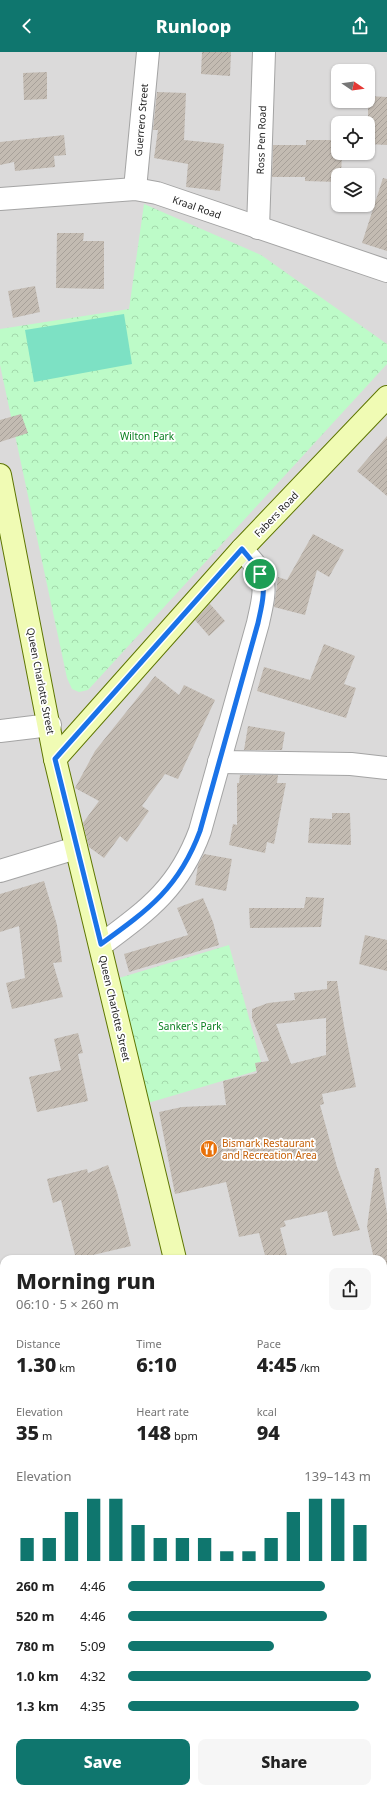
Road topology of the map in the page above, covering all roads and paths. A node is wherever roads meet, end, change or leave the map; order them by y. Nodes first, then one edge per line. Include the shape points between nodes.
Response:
1 (148, 52) edge
2 (264, 52) edge
3 (135, 189) junction
4 (0, 199) edge
5 (258, 228) junction
6 (387, 271) edge
7 (387, 397) edge
8 (0, 475) edge
9 (242, 549) junction
10 (50, 725) junction
11 (0, 731) edge
12 (55, 759) junction
13 (219, 762) junction
14 (387, 768) edge
15 (76, 848) junction
16 (0, 871) edge
17 (101, 944) junction
18 (174, 1255) edge

1 - 3 street, Guerrero Street
2 - 5 street, Ross Pen Road
3 - 4 street, Kraal Road
3 - 5 street, Kraal Road via 157,192
5 - 6 street, Kraal Road
7 - 9 main road, Fabers Road
8 - 10 main road, Queen Charlotte Street
9 - 12 main road, Fabers Road
9 - 13 street via 260,574 263,600
10 - 11 street
10 - 12 main road, Queen Charlotte Street
12 - 15 main road, Queen Charlotte Street
13 - 14 street via 351,764
13 - 17 street via 192,852 178,874 160,898
15 - 16 street
15 - 17 main road, Queen Charlotte Street
17 - 18 main road, Queen Charlotte Street

